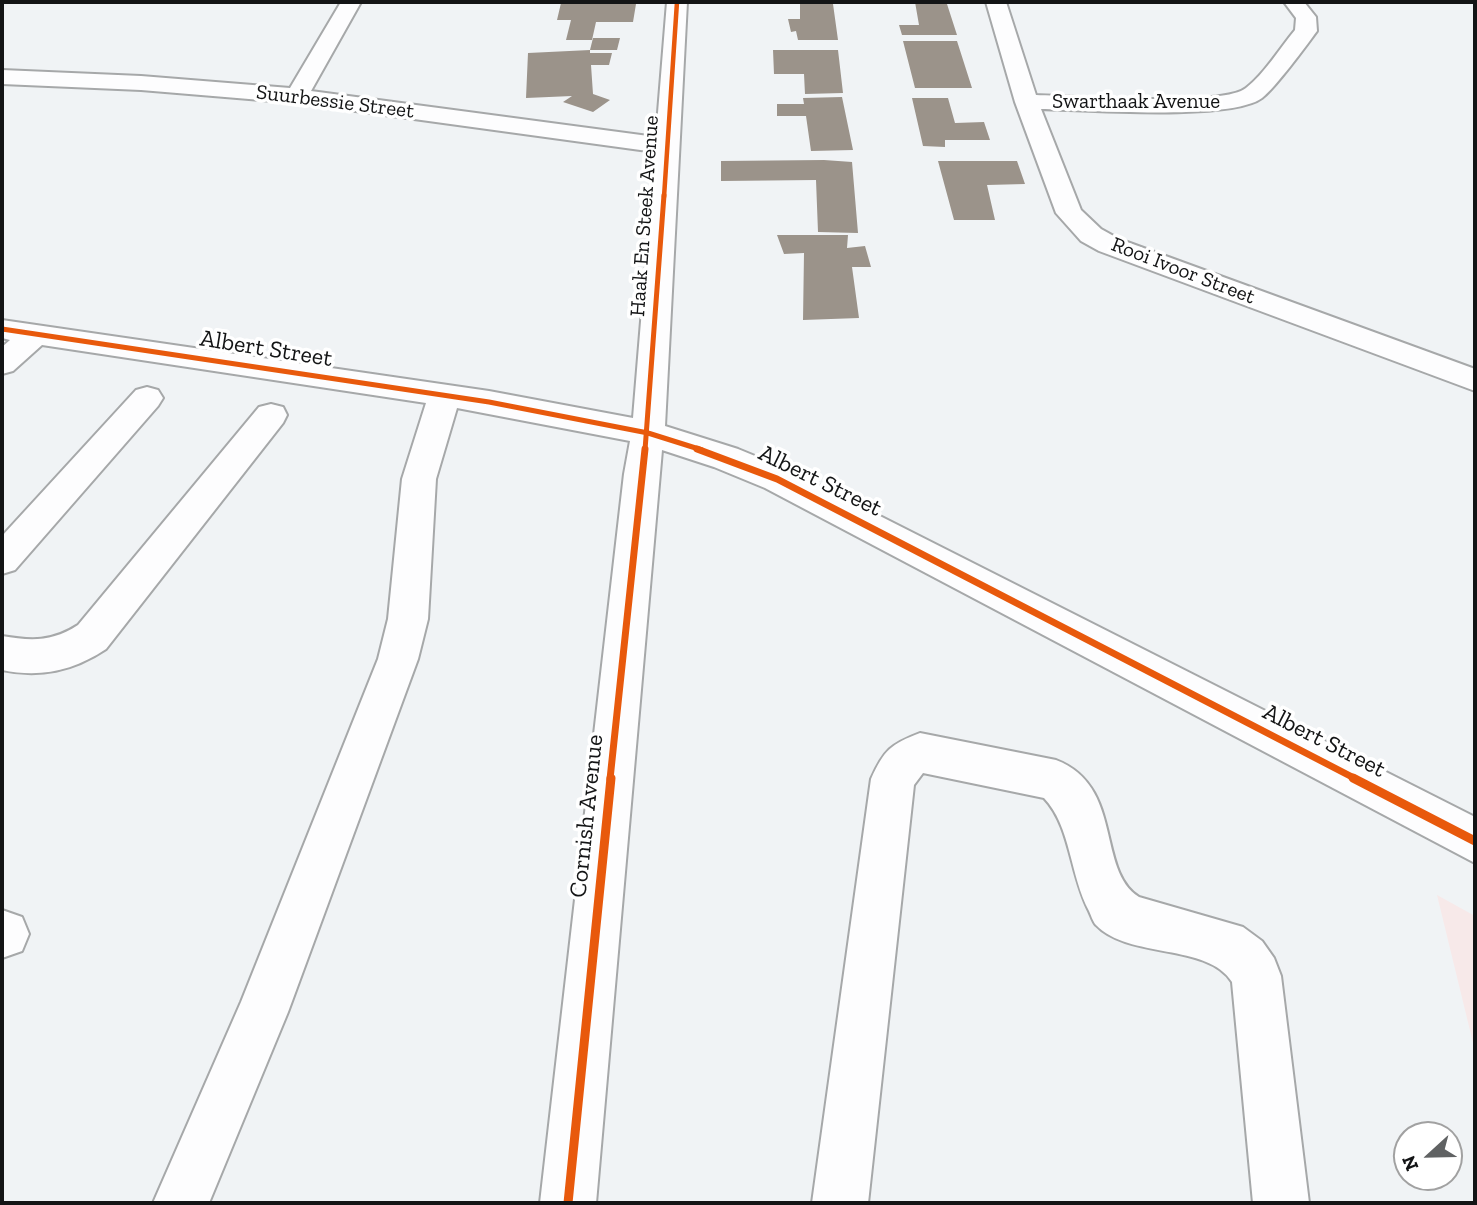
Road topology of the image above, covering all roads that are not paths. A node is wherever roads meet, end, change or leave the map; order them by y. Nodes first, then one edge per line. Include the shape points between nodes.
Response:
1 (351, 2) edge
2 (677, 2) edge
3 (996, 2) edge
4 (1294, 2) edge
5 (2, 76) edge
6 (297, 96) junction
7 (1027, 102) junction
8 (667, 146) junction
9 (2, 329) edge
10 (35, 334) junction
11 (2, 364) edge
12 (1475, 380) edge
13 (445, 395) junction
14 (147, 398) dead end
15 (271, 415) dead end
16 (648, 433) junction
17 (2, 560) edge
18 (2, 653) edge
19 (1475, 841) edge
20 (181, 1203) edge
21 (568, 1203) edge
22 (840, 1203) edge
23 (1281, 1203) edge

1 - 6 street
2 - 8 street, Haak En Steek Avenue
3 - 7 street, Rooi Ivoor Street
4 - 7 street, Swarthaak Avenue via 1306,17 1306,31 1254,93 1239,101 1204,105
5 - 6 street, Suurbessie Street
6 - 8 street, Suurbessie Street
7 - 12 street, Rooi Ivoor Street via 1069,213 1091,235
8 - 16 street, Haak En Steek Avenue
9 - 10 street, Albert Street
10 - 11 street
10 - 13 street, Albert Street
13 - 16 street, Albert Street
13 - 20 street via 419,479 408,619 398,659 263,1012
14 - 17 street
15 - 18 street via 92,637 75,650 49,658
16 - 19 street, Albert Street via 777,479
16 - 21 street, Cornish Avenue
22 - 23 street via 893,779 909,757 920,753 1056,780 1075,799 1101,886 1113,908 1129,918 1226,944 1245,958 1256,976

